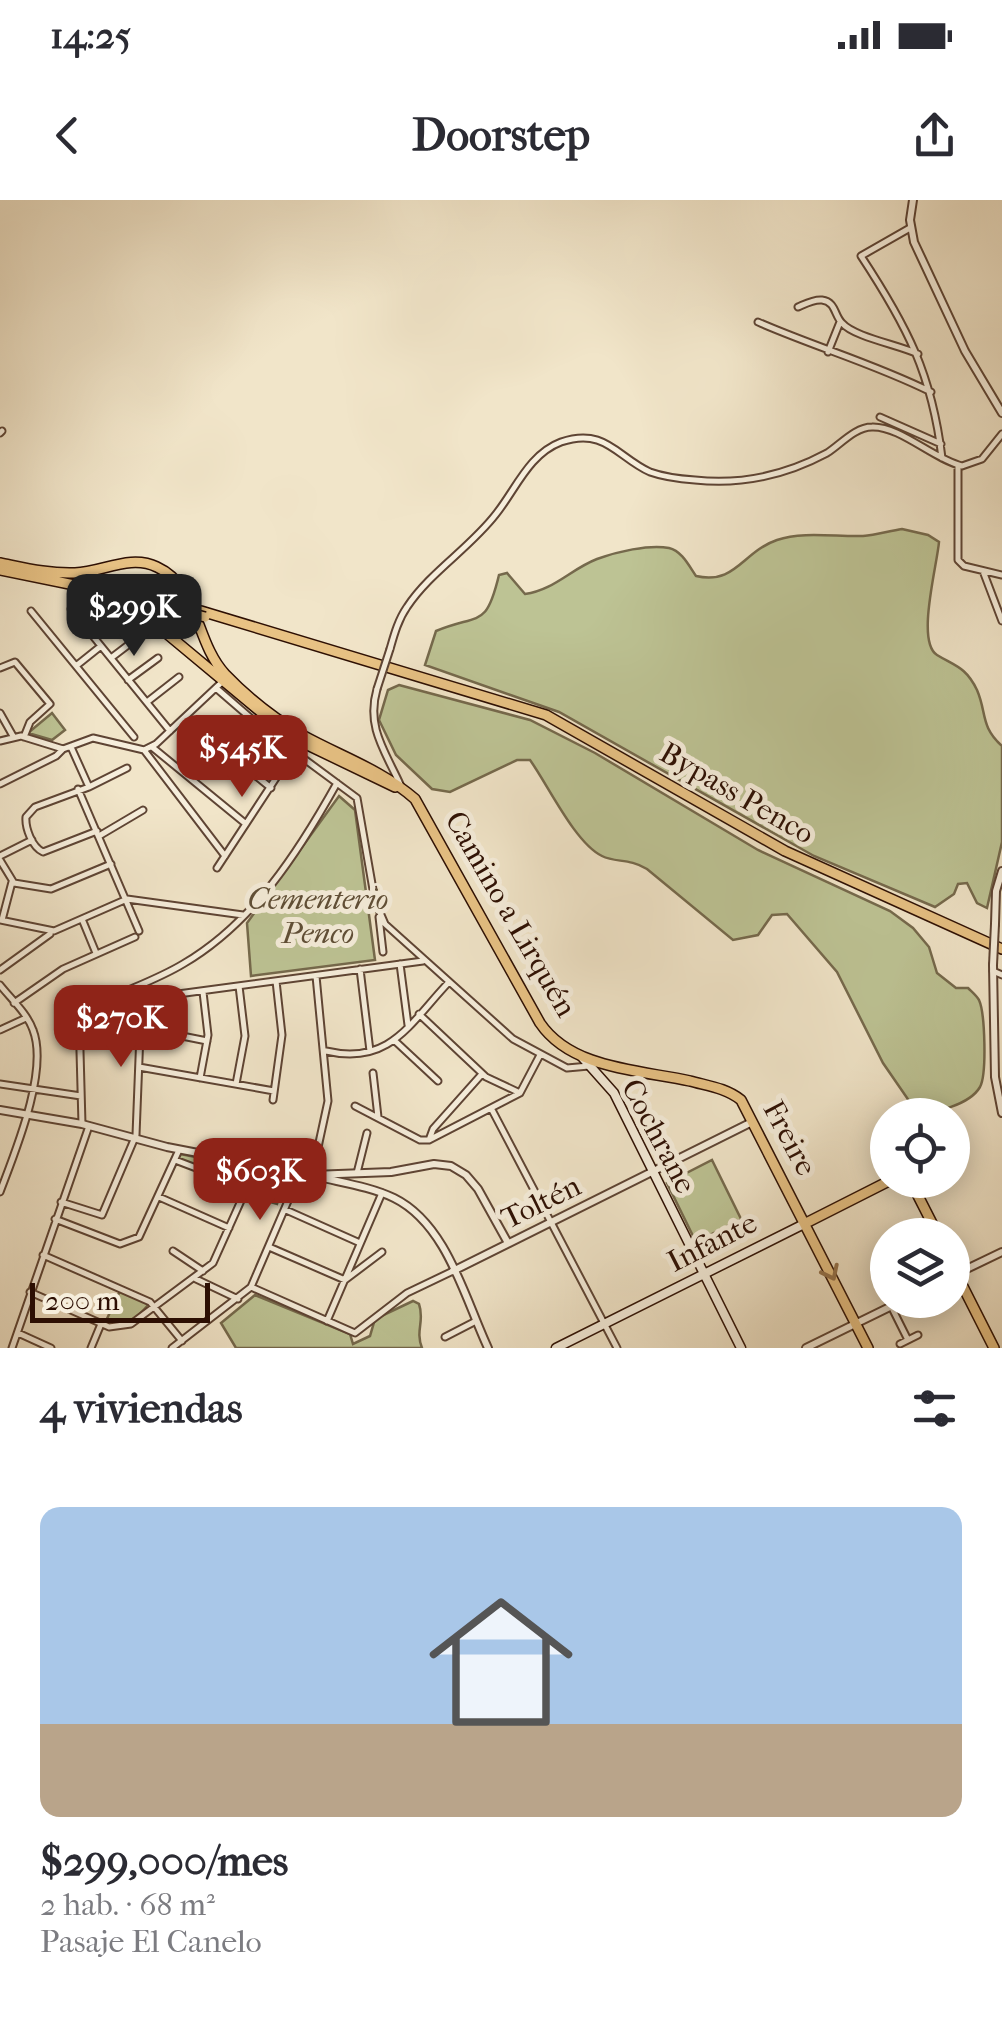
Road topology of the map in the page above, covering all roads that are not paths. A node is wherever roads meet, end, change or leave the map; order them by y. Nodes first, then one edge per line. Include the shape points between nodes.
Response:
1 (913, 200) edge
2 (910, 228) junction
3 (798, 307) dead end
4 (758, 322) dead end
5 (840, 322) junction
6 (828, 352) junction
7 (918, 354) junction
8 (931, 392) junction
9 (1002, 413) edge
10 (880, 417) dead end
11 (1002, 434) edge
12 (940, 444) junction
13 (942, 458) junction
14 (958, 465) junction
15 (0, 566) edge
16 (984, 570) junction
17 (46, 573) junction
18 (1002, 576) edge
19 (99, 590) junction
20 (71, 609) dead end
21 (185, 609) junction
22 (31, 611) dead end
23 (1002, 621) edge
24 (113, 622) dead end
25 (94, 637) junction
26 (132, 642) dead end
27 (101, 646) junction
28 (111, 658) junction
29 (158, 658) dead end
30 (76, 666) junction
31 (0, 668) edge
32 (179, 676) dead end
33 (128, 680) junction
34 (219, 685) junction
35 (147, 702) junction
36 (0, 713) edge
37 (184, 718) junction
38 (170, 731) junction
39 (13, 736) junction
40 (24, 736) junction
41 (134, 737) dead end
42 (0, 741) edge
43 (152, 746) junction
44 (297, 746) junction
45 (67, 748) junction
46 (144, 750) junction
47 (127, 768) dead end
48 (337, 783) junction
49 (0, 784) edge
50 (89, 787) junction
51 (271, 788) junction
52 (78, 789) junction
53 (402, 789) junction
54 (144, 810) dead end
55 (247, 824) junction
56 (98, 834) junction
57 (32, 840) junction
58 (225, 856) junction
59 (0, 858) edge
60 (111, 864) junction
61 (218, 868) dead end
62 (1002, 871) edge
63 (12, 882) junction
64 (0, 890) edge
65 (127, 899) junction
66 (378, 914) junction
67 (244, 915) junction
68 (82, 919) junction
69 (1, 920) edge
70 (54, 931) junction
71 (1002, 949) edge
72 (383, 952) dead end
73 (97, 954) junction
74 (425, 960) junction
75 (400, 964) junction
76 (993, 968) junction
77 (360, 969) junction
78 (0, 970) edge
79 (316, 975) junction
80 (1002, 975) edge
81 (276, 981) junction
82 (449, 982) junction
83 (0, 985) edge
84 (239, 986) junction
85 (131, 989) junction
86 (202, 990) junction
87 (14, 1003) junction
88 (141, 1008) junction
89 (419, 1014) junction
90 (26, 1018) junction
91 (408, 1026) junction
92 (140, 1028) junction
93 (0, 1030) edge
94 (394, 1040) junction
95 (207, 1041) junction
96 (326, 1051) junction
97 (370, 1052) junction
98 (540, 1055) junction
99 (582, 1057) junction
100 (591, 1066) junction
101 (139, 1067) junction
102 (373, 1073) dead end
103 (482, 1074) junction
104 (200, 1078) junction
105 (438, 1081) dead end
106 (0, 1084) edge
107 (236, 1084) junction
108 (32, 1089) junction
109 (274, 1091) junction
110 (520, 1093) junction
111 (81, 1096) junction
112 (273, 1100) dead end
113 (356, 1106) dead end
114 (491, 1108) junction
115 (0, 1110) edge
116 (1002, 1113) edge
117 (28, 1114) junction
118 (378, 1117) junction
119 (754, 1122) junction
120 (85, 1125) junction
121 (367, 1134) dead end
122 (136, 1137) junction
123 (429, 1140) junction
124 (179, 1150) junction
125 (175, 1160) junction
126 (257, 1165) junction
127 (654, 1171) junction
128 (300, 1173) junction
129 (354, 1173) junction
130 (312, 1175) junction
131 (252, 1177) junction
132 (350, 1184) junction
133 (870, 1191) edge
134 (0, 1192) edge
135 (382, 1194) junction
136 (159, 1197) junction
137 (61, 1202) junction
138 (285, 1210) junction
139 (55, 1219) junction
140 (551, 1222) junction
141 (806, 1223) junction
142 (229, 1228) junction
143 (508, 1243) junction
144 (360, 1244) junction
145 (268, 1246) junction
146 (173, 1251) dead end
147 (382, 1252) dead end
148 (1002, 1252) edge
149 (42, 1255) junction
150 (970, 1265) edge
151 (454, 1271) junction
152 (203, 1272) junction
153 (704, 1274) junction
154 (194, 1278) junction
155 (345, 1280) junction
156 (251, 1287) junction
157 (30, 1292) junction
158 (238, 1299) junction
159 (970, 1302) edge
160 (156, 1306) junction
161 (870, 1317) edge
162 (897, 1318) edge
163 (326, 1321) junction
164 (476, 1321) junction
165 (101, 1324) junction
166 (604, 1324) junction
167 (856, 1324) junction
168 (17, 1332) junction
169 (918, 1336) dead end
170 (446, 1337) dead end
171 (908, 1340) junction
172 (182, 1341) junction
173 (900, 1344) dead end
174 (12, 1348) edge
175 (52, 1348) edge
176 (91, 1348) edge
177 (172, 1348) edge
178 (488, 1348) edge
179 (556, 1348) edge
180 (617, 1348) edge
181 (741, 1348) edge
182 (806, 1348) edge
183 (868, 1348) edge
184 (994, 1348) edge

1 - 2 street
2 - 7 street via 861,256
2 - 9 street via 952,328
3 - 5 street via 825,300
4 - 6 street
5 - 6 street
5 - 7 street
6 - 8 street
7 - 8 street
8 - 12 street
10 - 12 street
11 - 14 street via 979,462
12 - 13 street
13 - 14 street
13 - 53 street, bridge via 890,430 870,427 824,454 752,480 654,473 600,440 564,442 537,458 476,538 400,620 373,714
14 - 16 street via 959,562
15 - 17 main road, Camino a Lirquén
15 - 19 main road, Camino a Lirquén
16 - 18 street
16 - 23 street
17 - 21 main road, Bypass Penco
17 - 53 main road, Camino a Lirquén via 137,562 162,569 184,589 210,653 230,679 293,730
19 - 21 main road, Bypass Penco
19 - 34 main road, Camino a Lirquén via 154,623
20 - 25 street
21 - 71 main road, Bypass Penco, bridge via 556,719 799,858
22 - 30 street
24 - 25 street
25 - 27 street
26 - 28 street
27 - 28 street
27 - 30 street
28 - 33 street
29 - 33 street
30 - 41 street
31 - 40 street via 13,662 50,704
32 - 35 street
33 - 35 street
34 - 37 street
34 - 44 main road, Camino a Lirquén
35 - 38 street
36 - 39 street
37 - 38 street
37 - 51 street
38 - 43 street
39 - 40 street
39 - 42 street
40 - 45 street
43 - 46 street
43 - 55 street
44 - 48 street
44 - 51 street
44 - 53 main road, Camino a Lirquén
45 - 46 street via 93,738
45 - 49 street
45 - 50 street
46 - 58 street
47 - 50 street
48 - 66 street via 360,804
48 - 67 street via 279,876
50 - 52 street
51 - 55 street
52 - 56 street
52 - 57 street via 28,812
53 - 99 main road, Camino a Lirquén via 426,815 545,1030
54 - 56 street
55 - 58 street
56 - 57 street via 45,852
56 - 60 street
57 - 59 street
58 - 61 street
59 - 63 street
60 - 63 street via 51,890
60 - 65 street
62 - 76 street, bridge
63 - 64 street
63 - 69 street
65 - 67 street
65 - 68 street
65 - 73 street via 137,934
66 - 72 street
66 - 74 street
67 - 85 street via 186,962
68 - 70 street
68 - 73 street
69 - 70 street
70 - 78 street
73 - 87 street
74 - 75 street
74 - 82 street
75 - 77 street
75 - 91 street
76 - 80 street
76 - 116 street
77 - 79 street
77 - 97 street
79 - 81 street
79 - 96 street
81 - 84 street
81 - 109 street via 282,1035
82 - 89 street
82 - 98 street via 507,1035
83 - 87 street
84 - 86 street
84 - 107 street via 245,1036
85 - 88 street
85 - 111 street via 78,1016
86 - 88 street
86 - 95 street
87 - 90 street
88 - 92 street
89 - 91 street
89 - 103 street
90 - 93 street
90 - 108 street via 36,1046
91 - 94 street
92 - 95 street
92 - 101 street
94 - 97 street
94 - 105 street
95 - 104 street
96 - 97 street
96 - 130 street via 328,1105
98 - 100 street via 572,1070
98 - 110 street
99 - 100 main road, Cochrane
99 - 119 main road, Freire via 728,1091
100 - 127 main road, Cochrane via 614,1093
101 - 104 street
101 - 122 street
102 - 118 street
103 - 110 street
103 - 123 street
104 - 107 street
106 - 108 street
107 - 109 street
108 - 111 street
108 - 117 street
109 - 112 street
110 - 114 street
111 - 120 street
113 - 118 street
114 - 123 street
114 - 140 street
115 - 117 street
117 - 120 street
117 - 134 street
118 - 123 street
119 - 127 street, Toltén
119 - 141 main road, Freire
120 - 122 street
120 - 137 street
121 - 129 street
122 - 124 street
122 - 137 street via 102,1215
124 - 125 street
124 - 126 street
125 - 131 street via 212,1174
125 - 136 street
126 - 128 street
126 - 131 street
127 - 140 street, Toltén
127 - 153 main road, Cochrane
128 - 130 street
128 - 138 street
129 - 130 street
129 - 132 street
129 - 143 street via 434,1164 455,1168 478,1189
130 - 132 street
131 - 142 street
132 - 135 street
133 - 141 main road, Infante
135 - 144 street
135 - 151 street via 426,1222
136 - 139 street via 141,1236 124,1244
136 - 142 street
137 - 139 street
138 - 144 street
138 - 145 street
139 - 149 street
140 - 143 street, Toltén
140 - 166 street
141 - 153 main road, Infante
141 -> 167 main road, Freire
142 - 152 street
143 - 151 street, Toltén
144 - 155 street
145 - 155 street
145 - 156 street
146 - 152 street
147 - 155 street
148 - 150 street
149 - 157 street
149 - 160 street
151 - 163 street, Toltén via 411,1290 355,1333
151 - 164 street
152 - 154 street
153 - 166 main road, Infante
153 - 181 main road, Cochrane
154 - 158 street
154 - 160 street
155 - 163 street
156 - 158 street
156 - 163 street
157 - 165 street
157 - 168 street
158 - 172 street
159 - 184 main road
160 - 165 street via 127,1326
160 - 172 street
161 - 167 street
162 - 171 street
164 - 170 street
164 - 178 street
165 - 176 street
166 - 179 main road, Infante
166 - 180 street
167 - 182 street
167 - 183 main road, Freire
168 - 174 street
168 - 175 street
169 - 171 street
171 - 173 street
172 - 177 street

